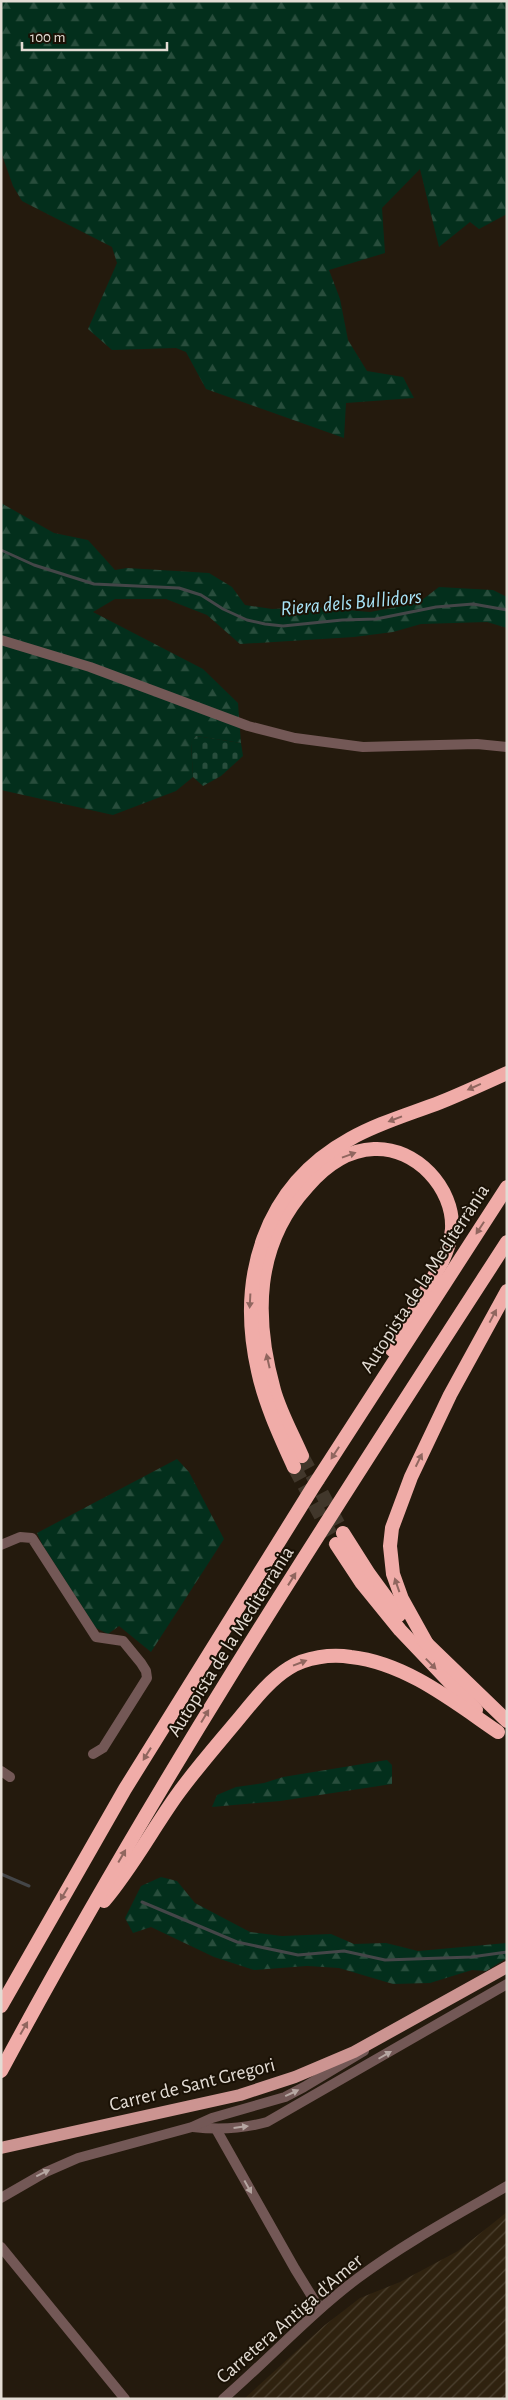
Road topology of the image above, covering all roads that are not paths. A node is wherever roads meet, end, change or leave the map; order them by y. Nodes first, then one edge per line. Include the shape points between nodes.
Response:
1 (1, 640) edge
2 (507, 747) edge
3 (507, 1073) edge
4 (507, 1187) edge
5 (507, 1242) edge
6 (507, 1291) edge
7 (348, 1432) junction
8 (1, 1545) edge
9 (426, 1644) junction
10 (507, 1721) edge
11 (502, 1736) edge
12 (94, 1754) dead end
13 (81, 1928) junction
14 (507, 1967) edge
15 (507, 1984) edge
16 (1, 2006) edge
17 (385, 2036) junction
18 (1, 2071) edge
19 (192, 2127) junction
20 (216, 2130) junction
21 (1, 2148) edge
22 (507, 2186) edge
23 (1, 2198) edge
24 (1, 2247) edge
25 (322, 2307) junction
26 (125, 2399) edge
27 (223, 2399) edge

1 - 2 street via 90,667 248,726 295,738 369,747 477,744
3 -> 7 highway via 350,1139 296,1182 279,1205 266,1233 252,1277 249,1304 251,1336 258,1372 276,1424 298,1461 274,1392 265,1348 262,1308 265,1265 279,1227 298,1196 316,1176 344,1156 374,1149 414,1159 427,1169 448,1202 452,1229 442,1262
4 -> 7 highway, Autopista de la Mediterrània
13 -> 5 highway, Autopista de la Mediterrània via 212,1705
9 -> 6 highway via 402,1600 393,1574 392,1528 407,1486 450,1395
7 -> 16 highway, Autopista de la Mediterrània via 125,1790
8 - 12 street via 24,1536 32,1538 96,1637 122,1641 146,1671 147,1678 133,1704 104,1748
9 - 10 highway
9 -> 11 highway via 397,1613 340,1539 361,1582 400,1630
13 -> 11 highway via 122,1880 177,1794 216,1745 262,1692 290,1667 323,1657 363,1659 404,1673 444,1695
18 -> 13 highway, Autopista de la Mediterrània
14 - 17 main road, Carrer de Sant Gregori
20 -> 15 street, Carrer de Sant Gregori via 267,2122
19 -> 17 street, Carrer de Sant Gregori via 285,2097 353,2059
17 - 21 main road, Carrer de Sant Gregori via 327,2064 240,2095
19 - 20 street, Carrer de Sant Gregori
23 -> 19 street via 78,2158
20 -> 25 street via 294,2269
22 - 25 street, Carretera Antiga d'Amer via 392,2254
24 - 26 street
25 - 27 street, Carretera Antiga d'Amer

